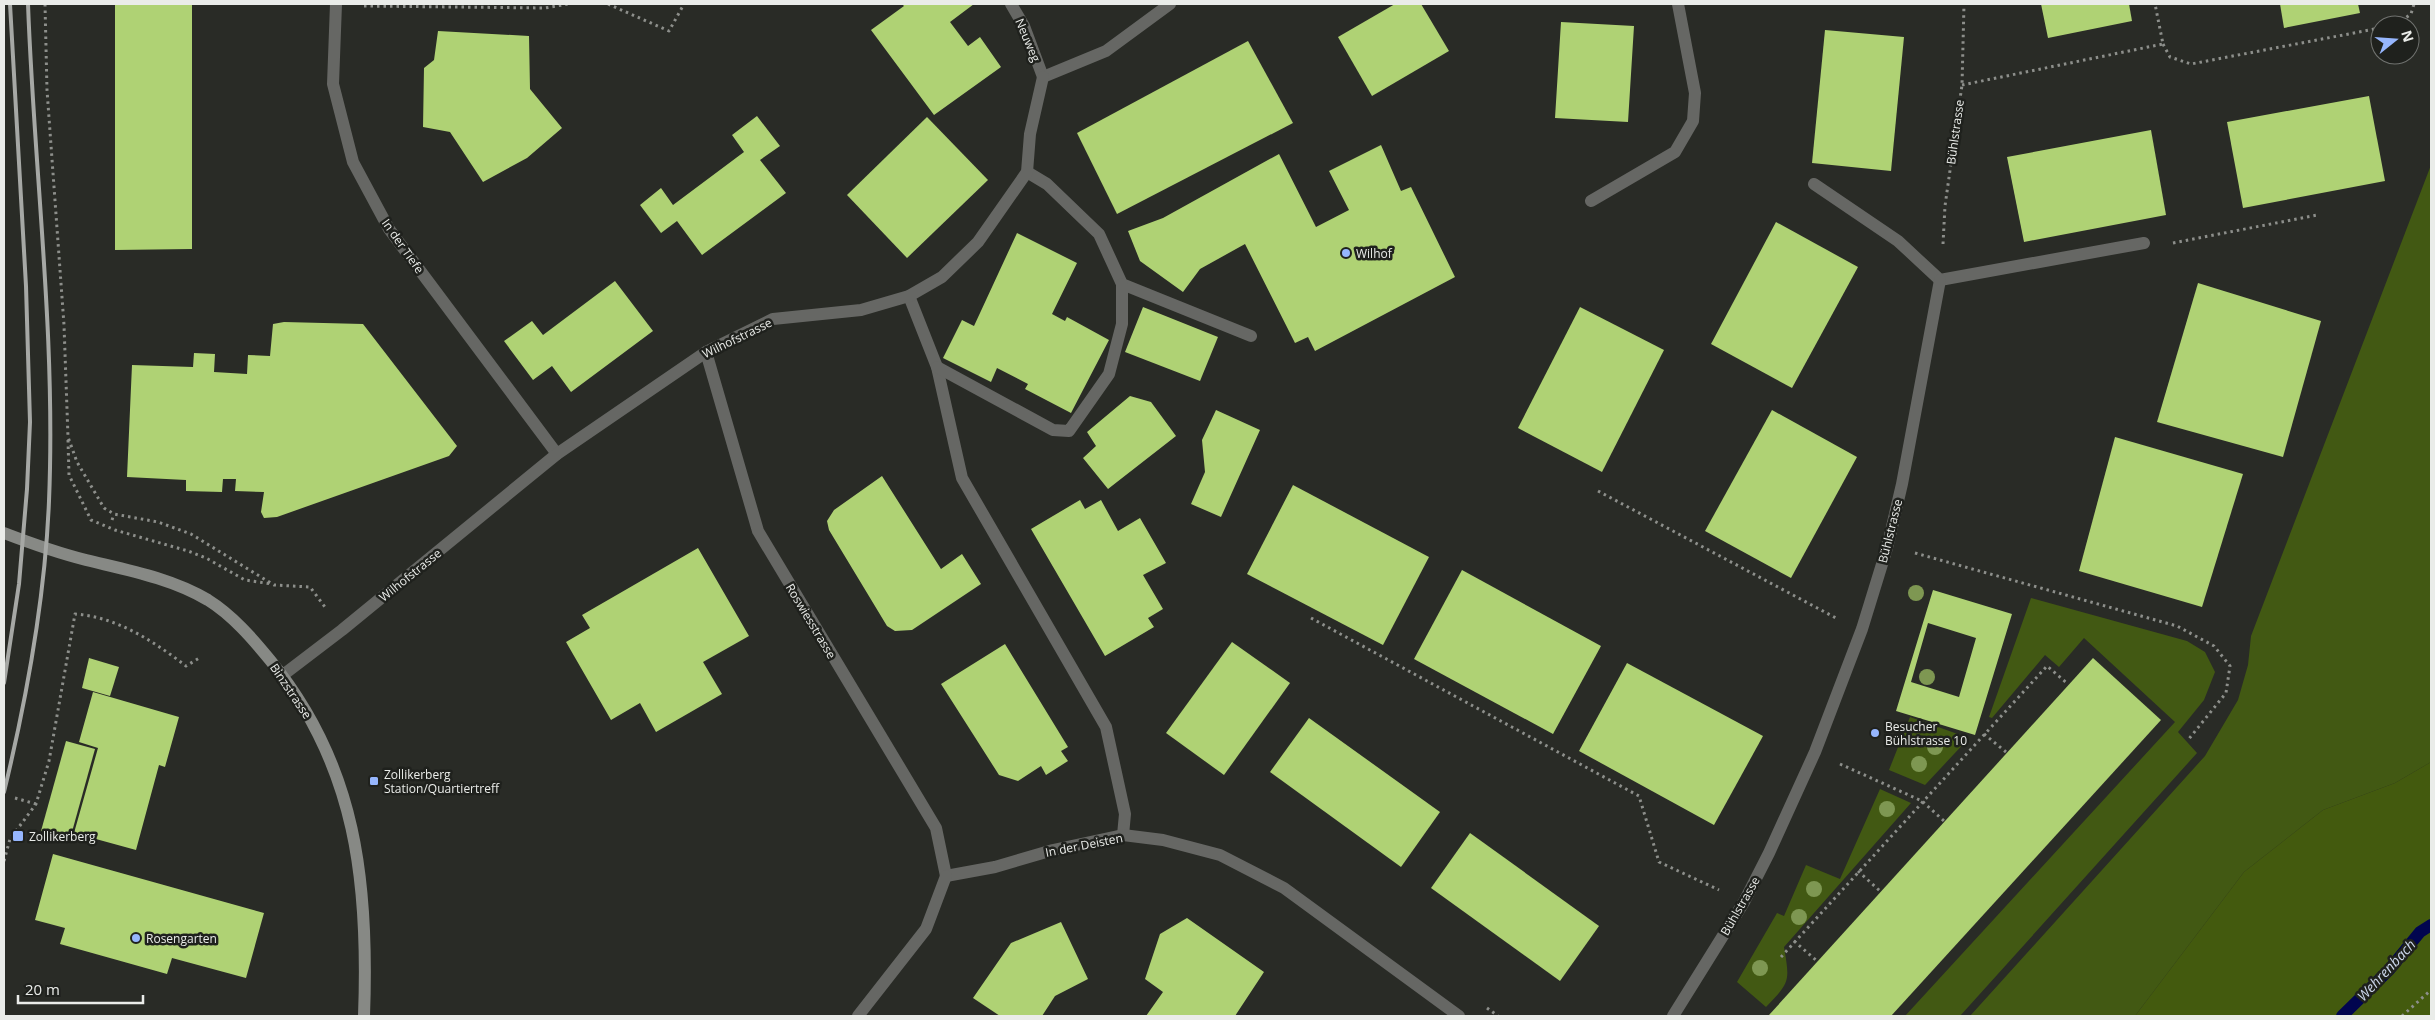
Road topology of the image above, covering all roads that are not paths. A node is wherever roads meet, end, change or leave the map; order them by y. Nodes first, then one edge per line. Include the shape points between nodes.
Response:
1 (336, 4) edge
2 (1011, 4) edge
3 (1170, 4) edge
4 (1678, 4) edge
5 (1043, 77) junction
6 (1027, 172) junction
7 (1814, 184) dead end
8 (1591, 201) dead end
9 (2144, 243) dead end
10 (1940, 280) junction
11 (1122, 284) junction
12 (909, 296) junction
13 (1251, 336) dead end
14 (706, 352) junction
15 (937, 367) junction
16 (557, 454) junction
17 (4, 533) edge
18 (283, 675) junction
19 (1123, 835) junction
20 (946, 876) junction
21 (364, 1016) edge
22 (858, 1016) edge
23 (1459, 1016) edge
24 (1673, 1016) edge

1 - 16 street, In der Tiefe via 333,84 353,162 389,229
2 - 5 street, Neuweg via 1024,26
3 - 5 street via 1106,51
4 - 8 street via 1695,93 1694,121 1675,152
5 - 6 street via 1030,134
6 - 11 street via 1047,184 1099,234
6 - 12 street, Wilhofstrasse via 978,242 942,277
7 - 10 street via 1898,242
9 - 10 street
10 - 24 street, Bühlstrasse via 1902,484 1887,548 1862,629 1814,752 1769,853 1744,902
11 - 13 street
11 - 15 street via 1122,324 1109,374 1069,431 1053,430
12 - 14 street, Wilhofstrasse via 861,310 773,319
12 - 15 street
14 - 16 street, Wilhofstrasse
14 - 20 street, Roswiesstrasse via 758,531 936,828
15 - 19 street via 962,478 1106,727 1125,814
16 - 18 street, Wilhofstrasse
17 - 18 main road, Binzstrasse via 170,583 208,601 248,633
18 - 21 main road, Binzstrasse via 303,704 343,789 362,881 366,939
19 - 20 street, In der Deisten
19 - 23 street, In der Deisten via 1163,840 1220,855 1284,888
20 - 22 street via 926,929

